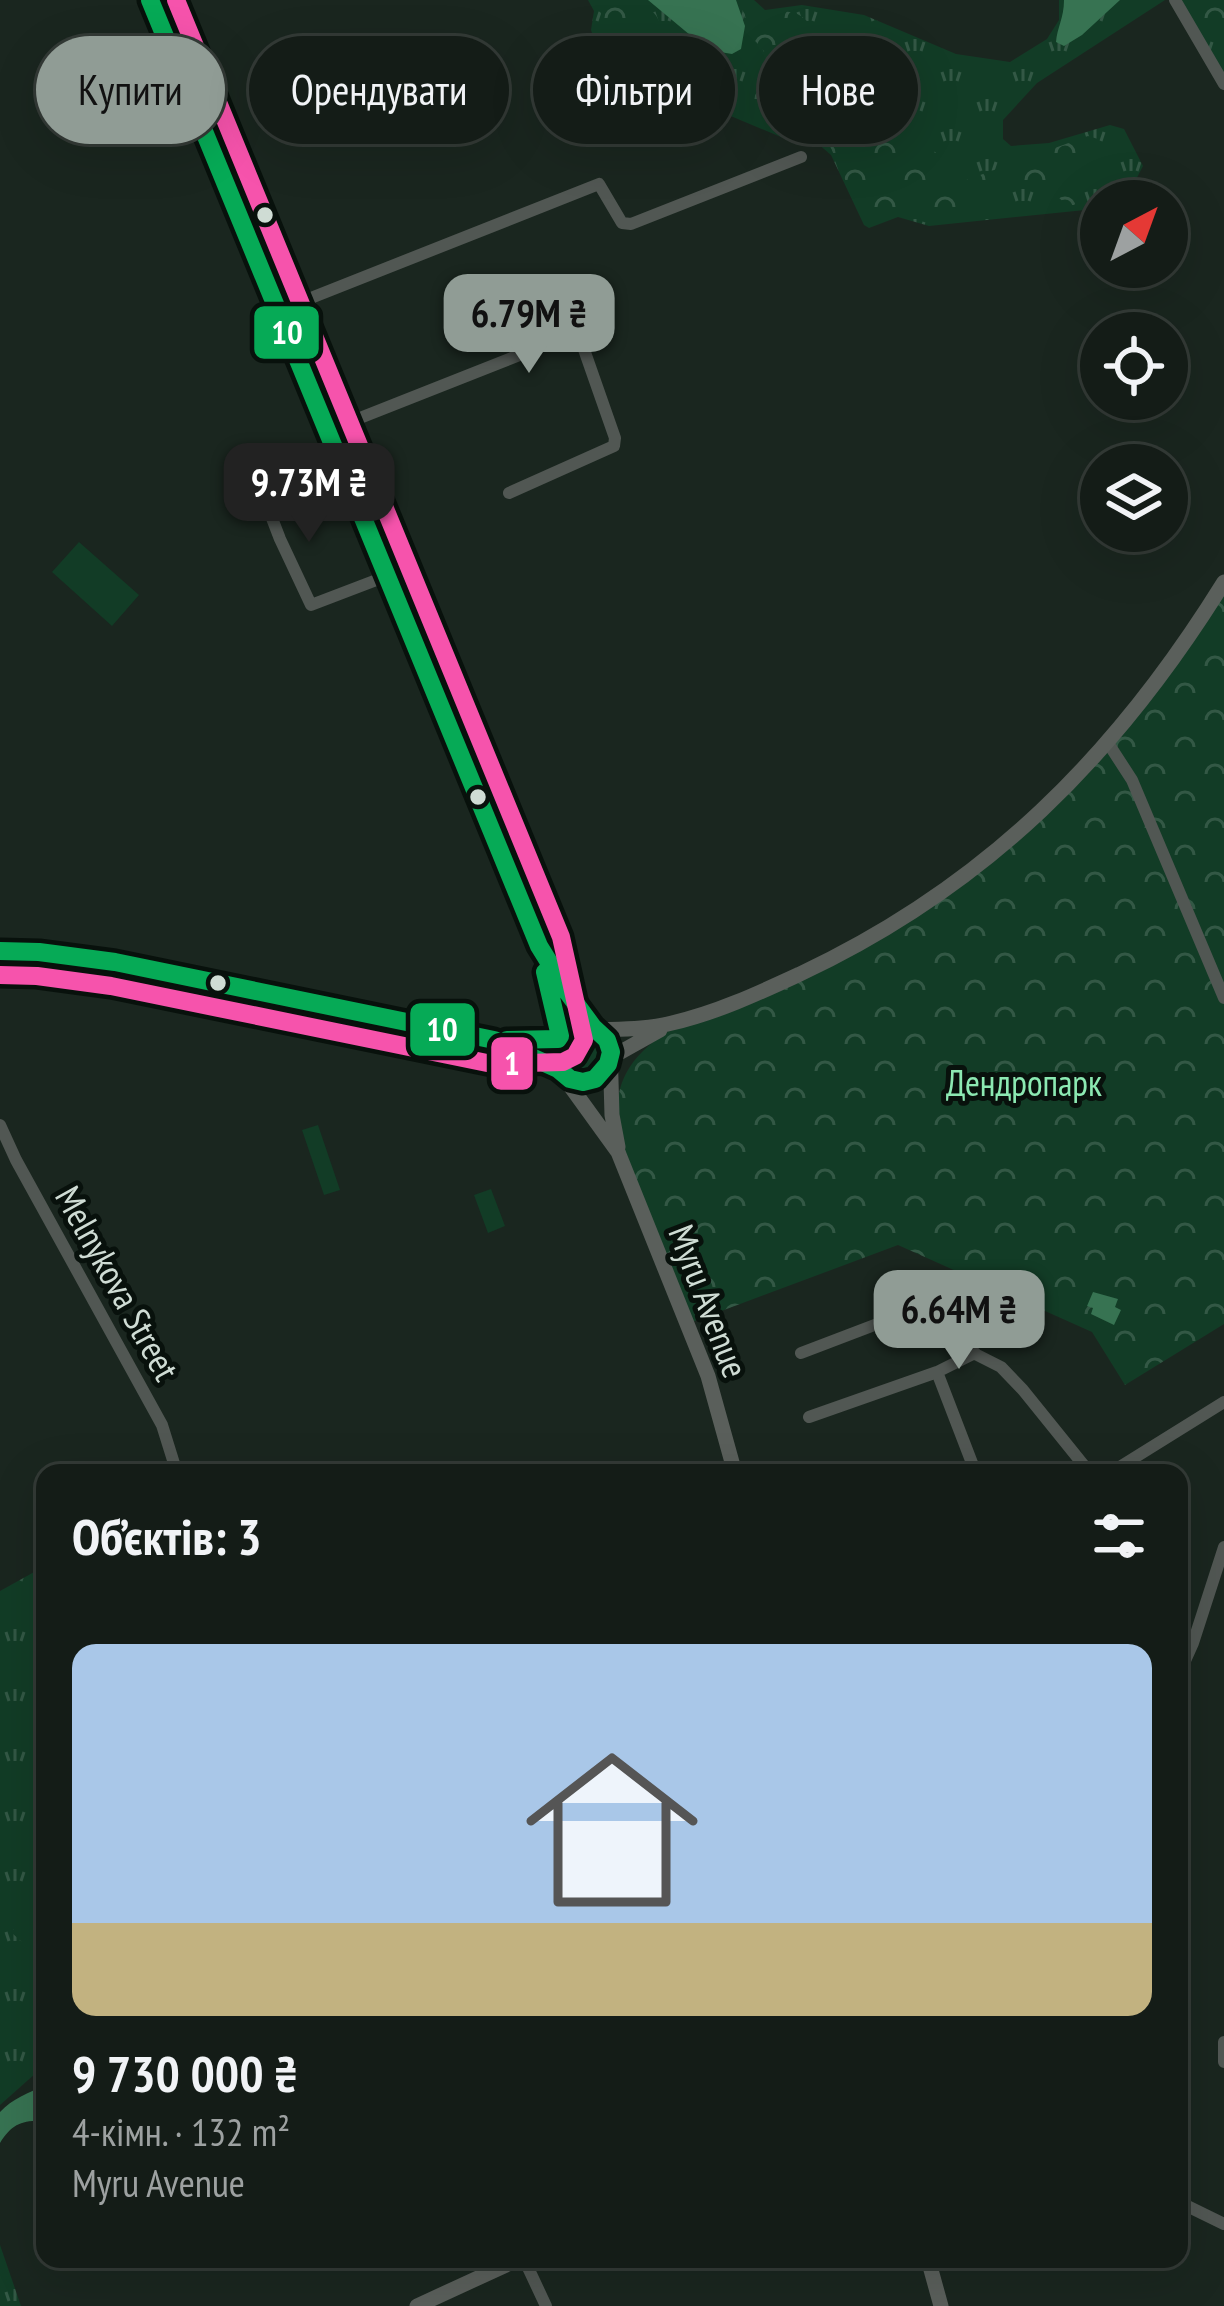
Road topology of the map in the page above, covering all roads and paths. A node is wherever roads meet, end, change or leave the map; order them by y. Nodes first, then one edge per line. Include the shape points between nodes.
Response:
1 (150, 0) edge
2 (1175, 0) edge
3 (1224, 84) edge
4 (801, 158) dead end
5 (278, 311) junction
6 (327, 431) junction
7 (253, 469) dead end
8 (509, 493) dead end
9 (387, 576) junction
10 (1224, 582) edge
11 (1108, 743) junction
12 (539, 946) junction
13 (0, 951) edge
14 (1224, 998) edge
15 (674, 1023) junction
16 (596, 1029) junction
17 (559, 1038) junction
18 (494, 1040) junction
19 (609, 1061) junction
20 (561, 1072) junction
21 (0, 1125) edge
22 (618, 1152) junction
23 (801, 1353) dead end
24 (976, 1353) junction
25 (937, 1372) junction
26 (1224, 1402) edge
27 (809, 1418) dead end
28 (972, 1463) dead end
29 (174, 1464) edge
30 (732, 1464) edge
31 (1083, 1464) edge
32 (1124, 1464) edge
33 (1224, 1547) edge
34 (1188, 1654) edge
35 (1224, 2042) edge
36 (1224, 2062) edge
37 (1188, 2206) edge
38 (1224, 2224) edge
39 (501, 2268) edge
40 (526, 2268) edge
41 (930, 2268) edge
42 (417, 2306) edge
43 (546, 2306) edge
44 (941, 2306) edge

1 - 5 main road
2 - 3 street
4 - 5 street via 631,224 616,217 599,184
5 - 6 main road
6 - 8 street via 574,333 614,446
6 - 9 main road
7 - 9 street via 311,605
9 - 12 main road
10 - 11 main road
11 - 14 street via 1132,780
11 - 15 main road via 1028,825 930,901 802,973
12 - 16 main road
12 - 17 main road
13 - 18 main road via 115,962
15 - 16 main road
15 - 19 main road
16 - 17 main road via 575,1026
16 - 19 main road via 610,1046
17 - 18 main road
17 - 20 main road
18 - 20 main road
19 - 20 main road via 589,1081
19 - 22 main road, Myru Avenue
20 - 22 main road, Myru Avenue
21 - 29 street, Melnykova Street via 162,1425
22 - 30 main road, Myru Avenue via 707,1376
23 - 24 street via 898,1319
24 - 25 street
24 - 31 street via 1012,1378
25 - 27 street
25 - 28 street
26 - 32 street
33 - 34 street
35 - 36 street
37 - 38 street
39 - 42 main road
40 - 43 street
41 - 44 main road

